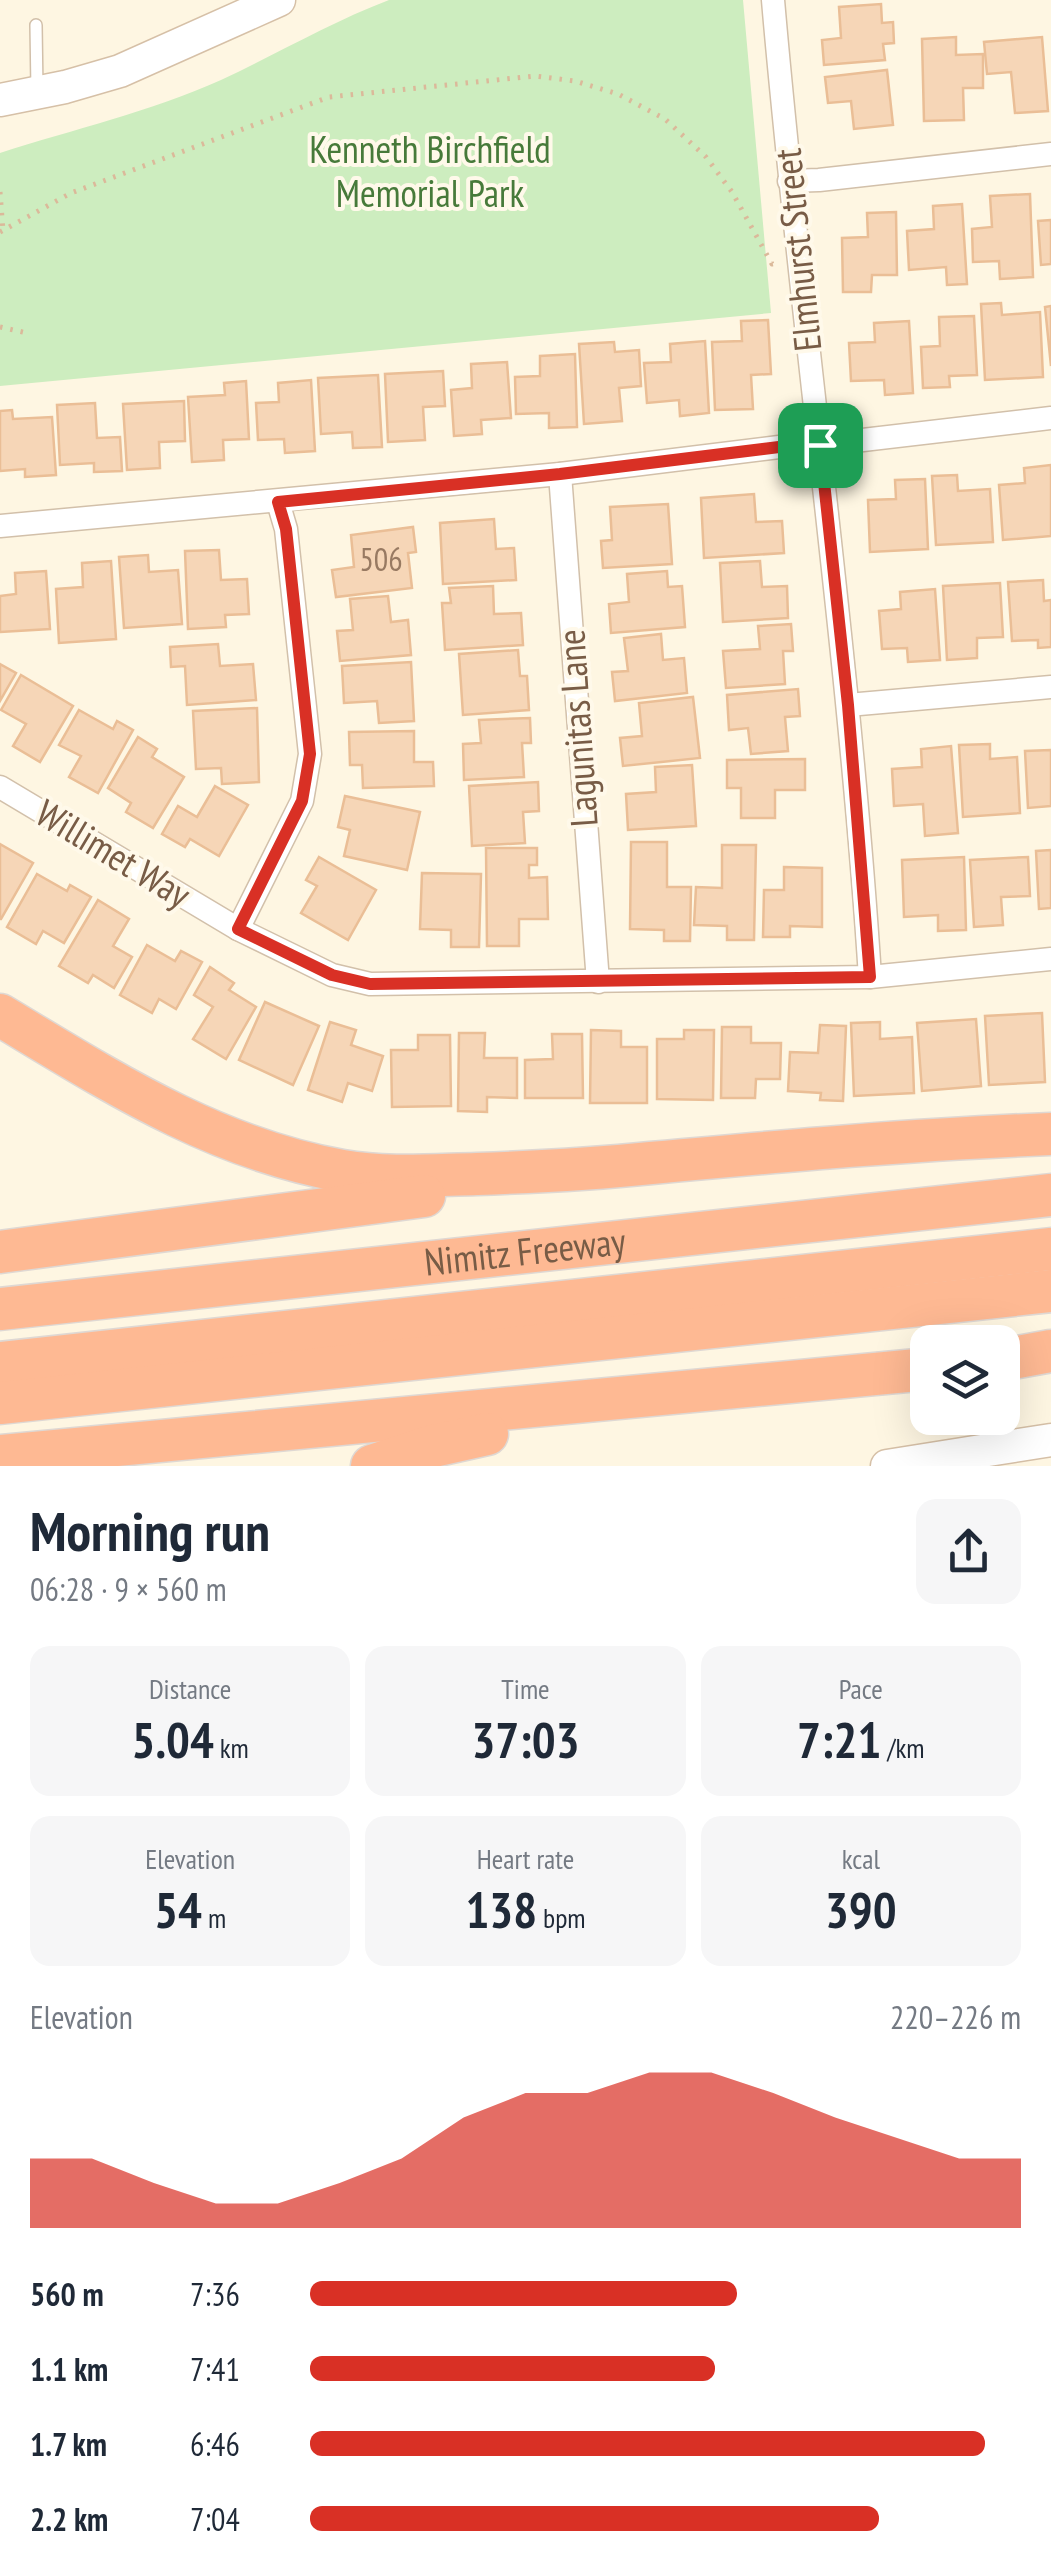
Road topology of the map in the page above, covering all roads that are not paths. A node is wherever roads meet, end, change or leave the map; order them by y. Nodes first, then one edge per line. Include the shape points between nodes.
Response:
1 (279, 0) edge
2 (773, 0) edge
3 (36, 25) dead end
4 (36, 94) junction
5 (0, 100) edge
6 (1051, 154) edge
7 (789, 181) junction
8 (1051, 418) edge
9 (820, 445) junction
10 (560, 474) junction
11 (278, 502) junction
12 (0, 526) edge
13 (1051, 686) edge
14 (848, 705) junction
15 (0, 787) edge
16 (238, 929) junction
17 (1051, 959) edge
18 (870, 977) junction
19 (598, 982) junction
20 (0, 1015) edge
21 (1051, 1134) edge
22 (567, 1171) junction
23 (1051, 1195) edge
24 (1051, 1250) edge
25 (0, 1252) edge
26 (1051, 1292) edge
27 (0, 1308) edge
28 (0, 1363) edge
29 (910, 1374) edge
30 (910, 1375) edge
31 (0, 1403) edge
32 (1051, 1440) edge
33 (0, 1456) edge
34 (938, 1462) edge
35 (372, 1466) edge
36 (887, 1466) edge

1 - 4 main road via 120,70
2 - 7 street, Elmhurst Street
3 - 4 lane
4 - 5 main road
6 - 7 street
7 - 9 street, Elmhurst Street
8 - 9 street
9 - 10 street
9 - 14 street, Elmhurst Street
10 - 11 street
10 - 19 street, Lagunitas Lane
11 - 12 street
11 - 16 street via 310,754 302,801
13 - 14 street
14 - 18 street, Elmhurst Street
15 - 16 street, Willimet Way
16 - 19 street, Willimet Way via 332,975 370,984
17 - 18 street, Willimet Way
18 - 19 street, Willimet Way
20 - 22 highway via 149,1104 288,1158 380,1176
21 - 22 highway
22 - 25 highway via 474,1190
23 - 27 highway, Nimitz Freeway
24 - 28 highway
26 - 31 highway
29 - 33 highway
30 - 35 highway via 519,1427
32 - 34 main road
34 - 36 main road

